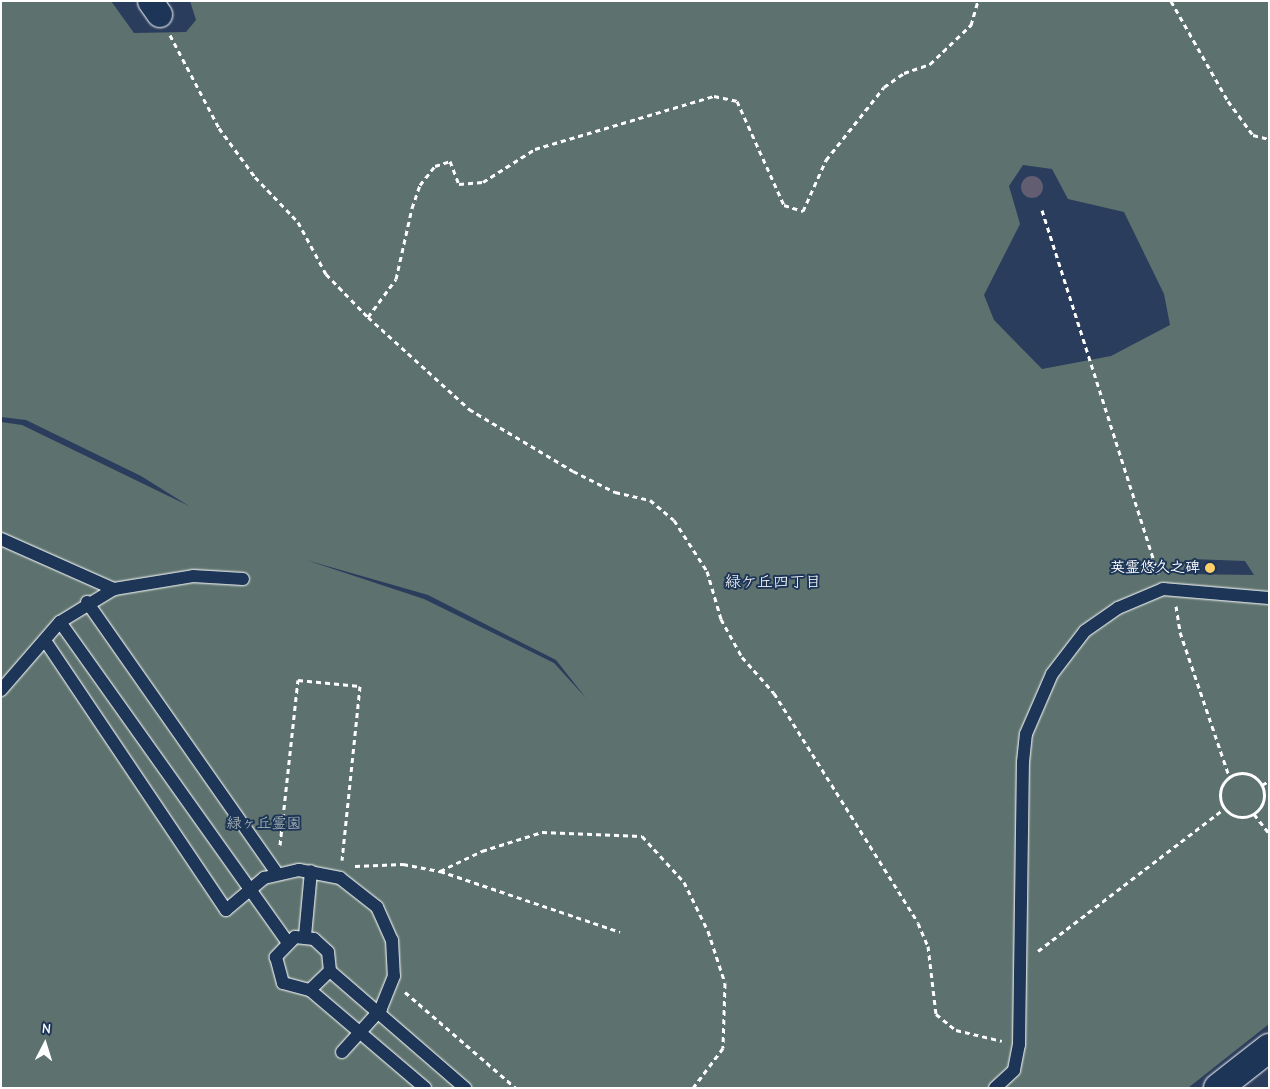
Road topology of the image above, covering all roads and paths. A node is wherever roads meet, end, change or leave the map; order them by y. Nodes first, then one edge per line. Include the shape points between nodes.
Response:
1 (978, 1) edge
2 (1171, 1) edge
3 (155, 8) edge
4 (1269, 139) edge
5 (1042, 210) dead end
6 (368, 317) junction
7 (1, 539) edge
8 (243, 580) dead end
9 (114, 589) junction
10 (1169, 590) junction
11 (1269, 598) edge
12 (87, 602) junction
13 (60, 622) junction
14 (46, 642) junction
15 (1, 690) edge
16 (1229, 776) junction
17 (1269, 781) edge
18 (1262, 785) junction
19 (1224, 809) junction
20 (1254, 814) junction
21 (1269, 833) edge
22 (311, 871) junction
23 (440, 871) junction
24 (341, 872) junction
25 (277, 873) joint
26 (248, 887) junction
27 (620, 932) dead end
28 (305, 936) junction
29 (287, 942) junction
30 (1019, 966) junction
31 (330, 970) junction
32 (392, 981) junction
33 (310, 990) junction
34 (378, 1013) junction
35 (361, 1032) junction
36 (1019, 1045) junction
37 (1269, 1048) edge
38 (342, 1052) dead end
39 (425, 1088) edge
40 (465, 1088) edge
41 (516, 1088) edge
42 (694, 1088) edge
43 (995, 1088) edge
44 (1218, 1088) edge

1 - 6 path via 970,25 930,64 904,73 884,87 826,160 803,211 784,205 737,101 714,96 535,149 483,182 459,184 450,161 435,166 420,185 412,208 396,279
2 - 4 path via 1228,101 1253,136
3 - 6 path via 219,128 255,177 298,222 326,274
5 - 10 path
6 - 36 path via 469,409 615,492 650,500 674,520 707,571 721,619 742,657 774,693 918,923 928,946 936,1014 956,1030
7 - 9 lane
8 - 9 lane via 193,576
9 - 12 lane
10 - 11 lane
10 - 16 path
10 - 30 lane via 1118,608 1085,632 1065,653 1038,702 1026,734 1023,762
12 - 13 lane
12 - 25 lane
13 - 14 lane
13 - 26 lane
14 - 15 lane
14 - 26 lane via 226,910
16 - 18 path via 1246,773
16 - 19 path via 1219,790
17 - 18 path
18 - 20 path via 1264,799
19 - 20 path via 1237,817
19 - 30 path
20 - 21 path
22 - 24 lane
22 - 26 lane via 281,872
22 - 28 lane
23 - 24 path via 403,864
23 - 27 path
23 - 42 path via 482,851 542,832 642,836 684,882 708,931 725,983 723,1048
24 - 25 path via 360,686 298,680
24 - 32 lane via 365,894 386,923 395,958
26 - 29 lane
28 - 29 lane
28 - 31 lane via 328,952
29 - 33 lane via 276,957 278,976 292,989
30 - 36 lane
31 - 33 lane
31 - 34 lane
32 - 34 lane
32 - 41 path
33 - 35 lane
34 - 35 lane
34 - 40 lane
35 - 38 lane
35 - 39 lane
36 - 43 lane via 1014,1070
37 - 44 main road

